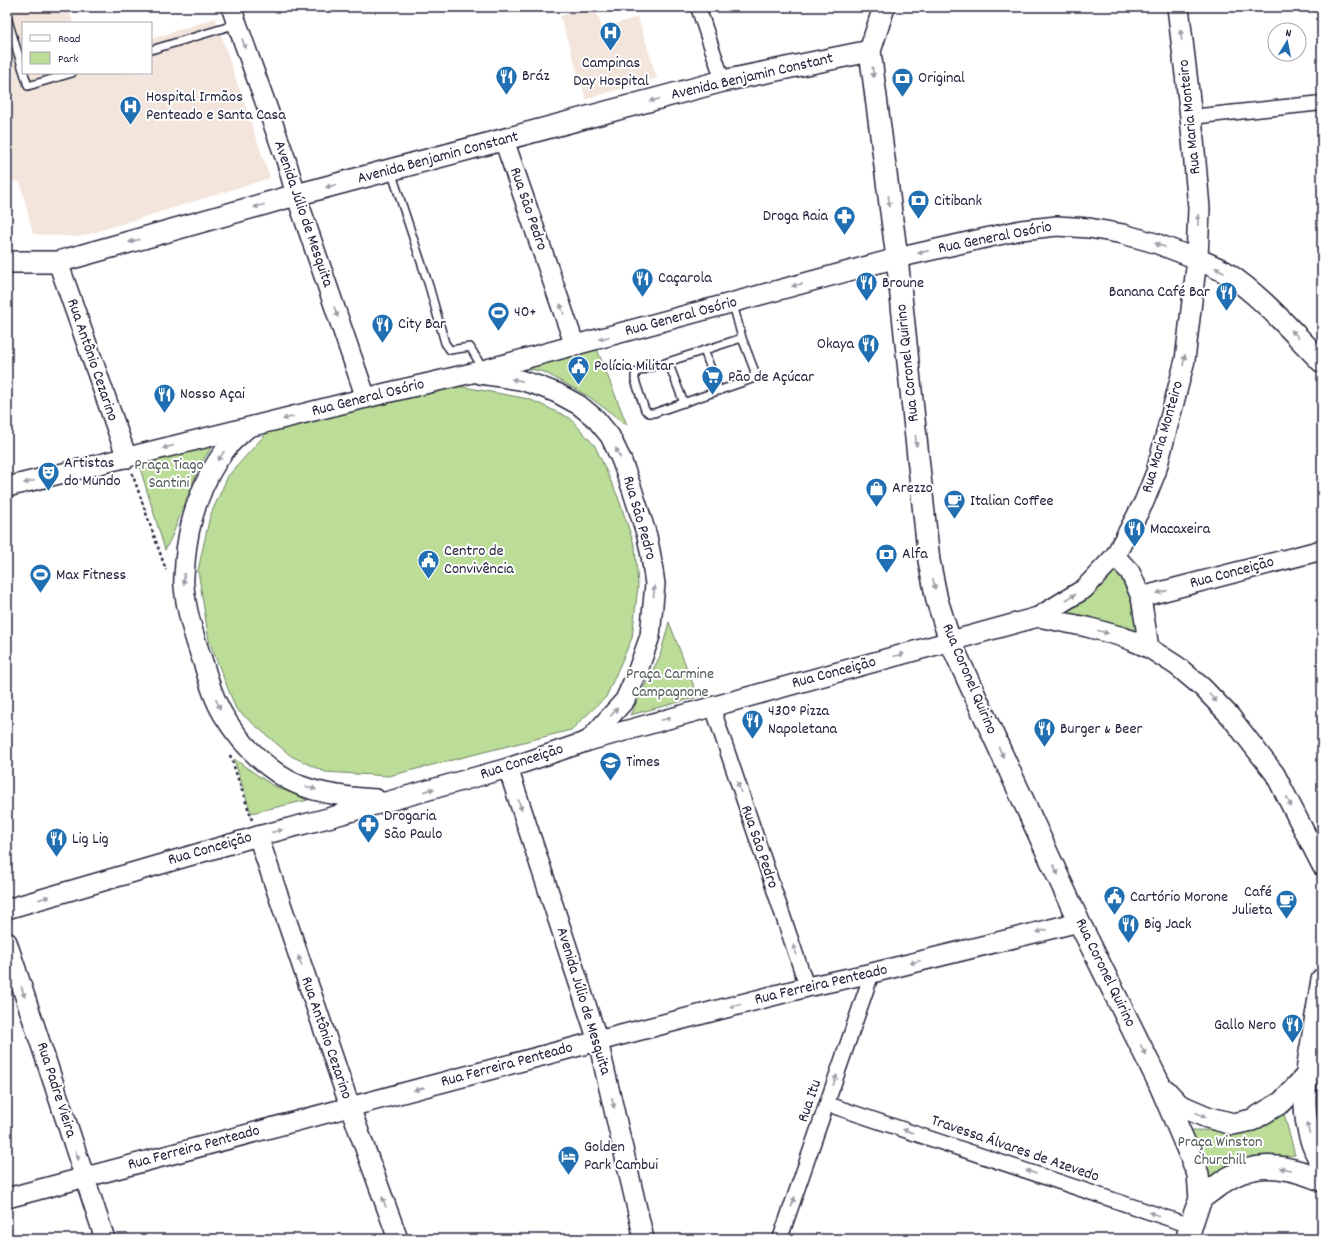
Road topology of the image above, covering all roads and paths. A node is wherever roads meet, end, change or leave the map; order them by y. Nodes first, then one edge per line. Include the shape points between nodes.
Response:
1 (698, 7) edge
2 (884, 7) edge
3 (1178, 7) edge
4 (234, 15) edge
5 (7, 17) edge
6 (152, 50) edge
7 (870, 51) junction
8 (22, 67) edge
9 (24, 74) edge
10 (69, 74) edge
11 (723, 81) junction
12 (1322, 102) edge
13 (1191, 117) junction
14 (504, 140) junction
15 (391, 171) junction
16 (296, 195) junction
17 (897, 258) junction
18 (1197, 259) junction
19 (7, 262) edge
20 (58, 262) junction
21 (733, 303) junction
22 (742, 338) junction
23 (575, 346) junction
24 (704, 350) junction
25 (668, 362) junction
26 (1322, 362) edge
27 (478, 372) junction
28 (719, 390) junction
29 (366, 398) junction
30 (684, 403) junction
31 (247, 428) junction
32 (127, 458) junction
33 (7, 487) edge
34 (1322, 550) edge
35 (1115, 556) junction
36 (1141, 597) junction
37 (1038, 617) junction
38 (950, 641) junction
39 (1149, 648) junction
40 (712, 706) junction
41 (588, 741) junction
42 (508, 768) junction
43 (392, 800) junction
44 (258, 836) junction
45 (1322, 866) edge
46 (7, 909) edge
47 (1080, 922) junction
48 (7, 942) edge
49 (872, 973) junction
50 (1322, 979) edge
51 (807, 987) junction
52 (598, 1041) junction
53 (1306, 1076) junction
54 (1159, 1083) junction
55 (827, 1104) junction
56 (350, 1107) junction
57 (1322, 1164) edge
58 (84, 1177) junction
59 (1322, 1180) edge
60 (7, 1198) edge
61 (1200, 1200) junction
62 (1189, 1233) edge
63 (105, 1239) edge
64 (398, 1239) edge
65 (644, 1239) edge
66 (780, 1239) edge

1 - 11 street
2 - 7 main road, Rua Coronel Quirino
13 -> 3 main road, Rua Maria Monteiro
4 - 6 lane
4 -> 16 main road, Avenida Júlio de Mesquita
5 - 8 lane
7 - 11 main road, Avenida Benjamin Constant
7 -> 17 main road, Rua Coronel Quirino
9 - 10 lane via 28,86
11 -> 14 main road, Avenida Benjamin Constant
12 - 13 street
18 -> 13 main road, Rua Maria Monteiro via 1199,208
14 - 15 main road, Avenida Benjamin Constant
23 -> 14 main road, Rua São Pedro
15 -> 16 main road, Avenida Benjamin Constant
15 - 27 lane via 445,343 450,350 470,346
16 -> 20 main road, Avenida Benjamin Constant
16 -> 29 main road, Avenida Júlio de Mesquita
18 -> 17 main road, Rua General Osório via 1123,234 1057,226 1021,230
17 -> 21 main road, Rua General Osório
17 -> 38 main road, Rua Coronel Quirino via 929,561 937,600
26 -> 18 main road, Rua General Osório via 1264,303 1224,271
35 -> 18 main road, Rua Maria Monteiro via 1144,502 1156,472 1185,360
19 - 20 main road, Avenida Benjamin Constant
20 - 32 main road, Rua Antônio Cezarino
21 - 22 lane
21 -> 23 main road, Rua General Osório
22 - 24 lane
22 - 28 lane via 755,372 754,376 752,379
23 - 27 main road, Rua General Osório
24 - 25 lane
24 - 28 lane
25 - 30 lane
25 - 30 lane via 637,372 635,376 645,410 654,413
27 - 29 main road, Rua General Osório
41 -> 27 main road, Rua São Pedro via 625,700 650,636 654,577 647,536 632,489 610,436 596,419 579,405 557,393 520,380
28 - 30 lane
29 -> 31 main road, Rua General Osório
31 -> 32 main road, Rua General Osório
31 -> 43 main road via 226,449 209,474 195,510 187,541 184,585 200,655 213,693 223,715 239,738 260,760 280,775 316,790 345,797
32 -> 33 main road, Rua General Osório
34 -> 36 main road, Rua Conceição
35 - 36 main road via 1130,572
37 -> 35 main road, Rua Maria Monteiro via 1084,589
36 - 39 main road
37 - 38 main road, Rua Conceição
37 -> 39 main road via 1123,637
40 -> 38 main road, Rua Conceição
38 -> 47 main road, Rua Coronel Quirino
39 -> 45 main road via 1177,666 1230,716 1276,774
41 -> 40 main road, Rua Conceição
51 -> 40 street, Rua São Pedro
41 - 42 main road, Rua Conceição
43 -> 42 main road, Rua Conceição
42 -> 52 main road, Avenida Júlio de Mesquita
44 -> 43 main road, Rua Conceição
46 -> 44 main road, Rua Conceição
56 -> 44 main road, Rua Antônio Cezarino
47 -> 49 main road, Rua Ferreira Penteado
47 -> 54 main road, Rua Coronel Quirino
48 -> 58 main road, Rua Padre Vieira
49 - 51 main road, Rua Ferreira Penteado
55 -> 49 street, Rua Itu
50 - 53 main road
51 -> 52 main road, Rua Ferreira Penteado
52 -> 56 main road, Rua Ferreira Penteado
52 -> 65 main road, Avenida Júlio de Mesquita
54 -> 53 main road via 1179,1105 1207,1118 1233,1124 1252,1120 1282,1102
57 -> 53 main road via 1310,1138 1306,1120
54 - 61 main road, Rua Coronel Quirino via 1198,1174
62 -> 55 street, Travessa Álvares de Azevedo
66 -> 55 street, Rua Itu
56 - 58 main road, Rua Ferreira Penteado
64 -> 56 main road, Rua Antônio Cezarino
58 - 60 main road, Rua Ferreira Penteado
58 - 63 main road, Rua Padre Vieira
59 -> 61 highway via 1282,1167 1252,1168 1226,1179
61 - 62 highway, Rua Coronel Quirino

